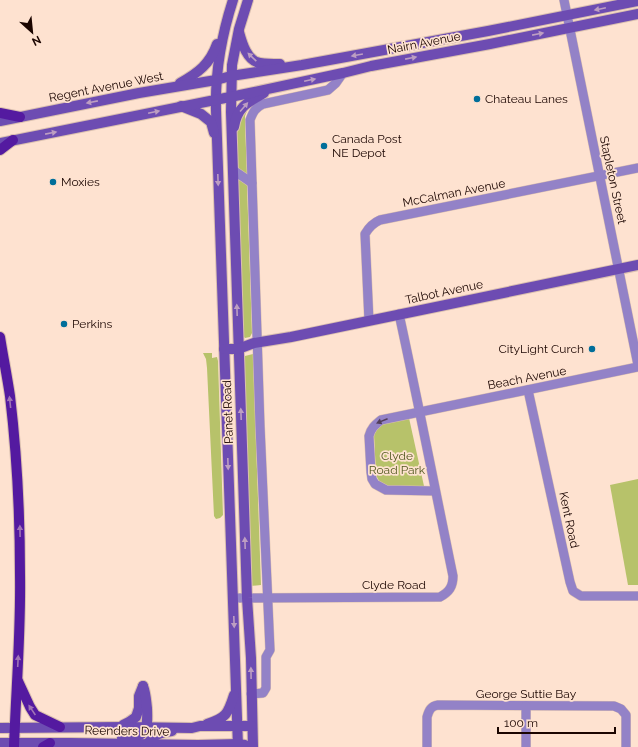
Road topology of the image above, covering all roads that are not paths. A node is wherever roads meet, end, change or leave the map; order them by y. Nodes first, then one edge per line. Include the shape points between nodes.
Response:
1 (232, 0) edge
2 (248, 0) edge
3 (564, 0) edge
4 (638, 1) edge
5 (638, 14) edge
6 (567, 16) junction
7 (569, 28) junction
8 (239, 29) junction
9 (488, 31) junction
10 (490, 44) junction
11 (341, 58) junction
12 (302, 65) junction
13 (343, 73) junction
14 (231, 76) junction
15 (216, 80) junction
16 (172, 87) junction
17 (273, 87) junction
18 (231, 96) junction
19 (216, 99) junction
20 (277, 101) junction
21 (181, 106) junction
22 (0, 113) edge
23 (20, 117) junction
24 (0, 121) edge
25 (232, 137) junction
26 (13, 140) junction
27 (217, 141) junction
28 (0, 143) edge
29 (0, 150) edge
30 (638, 168) edge
31 (233, 170) junction
32 (599, 176) junction
33 (252, 183) junction
34 (638, 265) edge
35 (618, 269) junction
36 (399, 314) junction
37 (370, 321) junction
38 (0, 337) edge
39 (256, 343) junction
40 (224, 345) junction
41 (238, 345) junction
42 (638, 366) edge
43 (528, 390) junction
44 (420, 412) junction
45 (435, 491) junction
46 (638, 596) edge
47 (268, 597) junction
48 (233, 598) junction
49 (247, 598) junction
50 (17, 680) junction
51 (236, 687) junction
52 (251, 694) junction
53 (526, 706) junction
54 (237, 726) junction
55 (252, 726) junction
56 (60, 727) junction
57 (118, 727) junction
58 (147, 727) junction
59 (196, 727) junction
60 (0, 728) edge
61 (14, 728) junction
62 (0, 743) edge
63 (70, 743) junction
64 (175, 744) junction
65 (14, 745) edge
66 (46, 745) edge
67 (146, 746) edge
68 (203, 746) edge
69 (238, 746) edge
70 (253, 746) edge
71 (162, 747) edge
72 (427, 747) edge
73 (526, 747) edge
74 (626, 747) edge

1 - 15 street, Panet Road via 221,42
1 - 16 street via 211,59 194,75
2 - 8 street, Panet Road
3 - 6 street, Stapleton Street
4 -> 6 street, Nairn Avenue
5 - 7 street, Nairn Avenue
6 - 7 street, Stapleton Street
6 - 9 street, Nairn Avenue
10 -> 7 street, Nairn Avenue
7 - 32 street, Stapleton Street
12 -> 8 street via 259,63 244,48
8 - 14 street, Panet Road
9 - 10 street
9 -> 11 street, Nairn Avenue
13 -> 10 street, Nairn Avenue
11 - 12 street, Nairn Avenue
11 - 13 street
12 - 14 street, Nairn Avenue
17 -> 13 street, Nairn Avenue
13 - 20 street via 328,90
14 - 15 street, Nairn Avenue
14 - 18 street, Panet Road
15 - 16 street, Regent Avenue West
15 - 19 street, Panet Road
16 -> 23 street, Regent Avenue West
17 - 18 street, Nairn Avenue
17 - 20 street
25 -> 17 street via 234,122 241,109 246,103
18 - 19 street, Nairn Avenue
18 - 25 street, Panet Road
19 - 21 street
19 - 27 street, Panet Road
20 - 33 street via 257,107 251,116
26 -> 21 street
21 - 27 street via 201,114 211,122
22 - 23 main road
23 - 24 street, Regent Avenue West
25 - 31 street, Panet Road
26 - 28 street
26 - 29 main road
27 -> 40 street, Panet Road
30 - 32 street, McCalman Avenue
31 - 33 street
41 -> 31 street, Panet Road
32 - 35 street, Stapleton Street
32 - 37 street, McCalman Avenue via 374,223 366,234
33 - 39 street
34 - 35 street, Talbot Avenue
35 - 36 street, Talbot Avenue
35 - 42 street, Stapleton Street
36 - 37 street, Talbot Avenue
36 - 44 street, Clyde Road
37 - 39 street, Talbot Avenue
50 -> 38 main road via 20,631 18,480 10,396
39 - 41 street, Talbot Avenue
39 - 47 street
40 - 41 street, Talbot Avenue
40 -> 48 street, Panet Road
49 -> 41 street, Panet Road
42 - 43 street, Beach Avenue
43 - 44 street, Beach Avenue
43 - 46 street, Kent Road via 573,590 581,596
44 - 45 street, Clyde Road
44 -> 45 street via 381,420 373,426 369,436 372,479 375,484 386,490
45 - 47 street, Clyde Road via 454,576 450,590 446,594 440,597
47 - 49 street, Clyde Road
47 - 52 street via 270,650 266,658 266,688 263,693
48 - 49 street, Clyde Road
48 -> 51 street, Panet Road
52 -> 49 street, Panet Road
56 -> 50 main road via 35,715
50 - 61 main road
51 - 54 street, Panet Road
51 - 59 street via 227,714 221,719
52 - 55 street, Panet Road
53 - 72 street, George Suttie Bay via 435,706 429,710 427,717
53 - 73 street
53 - 74 street, George Suttie Bay via 618,707 626,717
54 - 55 street, Reenders Drive
54 - 59 street, Reenders Drive
54 - 69 street, Panet Road
55 - 70 street, Panet Road
56 - 57 street, Reenders Drive
56 - 61 street, Reenders Drive
57 - 58 street, Reenders Drive
57 - 58 street via 136,717 143,686 146,693
58 - 59 street, Reenders Drive
58 - 63 street via 141,735 135,737 87,738
59 - 67 street via 162,733 155,736
60 - 61 street, Reenders Drive
61 - 65 main road
62 - 65 street, Reenders Drive
63 - 66 street, Reenders Drive
63 - 67 street, Reenders Drive
64 - 67 street, Reenders Drive
64 - 68 street, Reenders Drive
64 - 71 street
65 - 66 street, Reenders Drive
68 - 69 street, Reenders Drive
69 - 70 street, Reenders Drive

